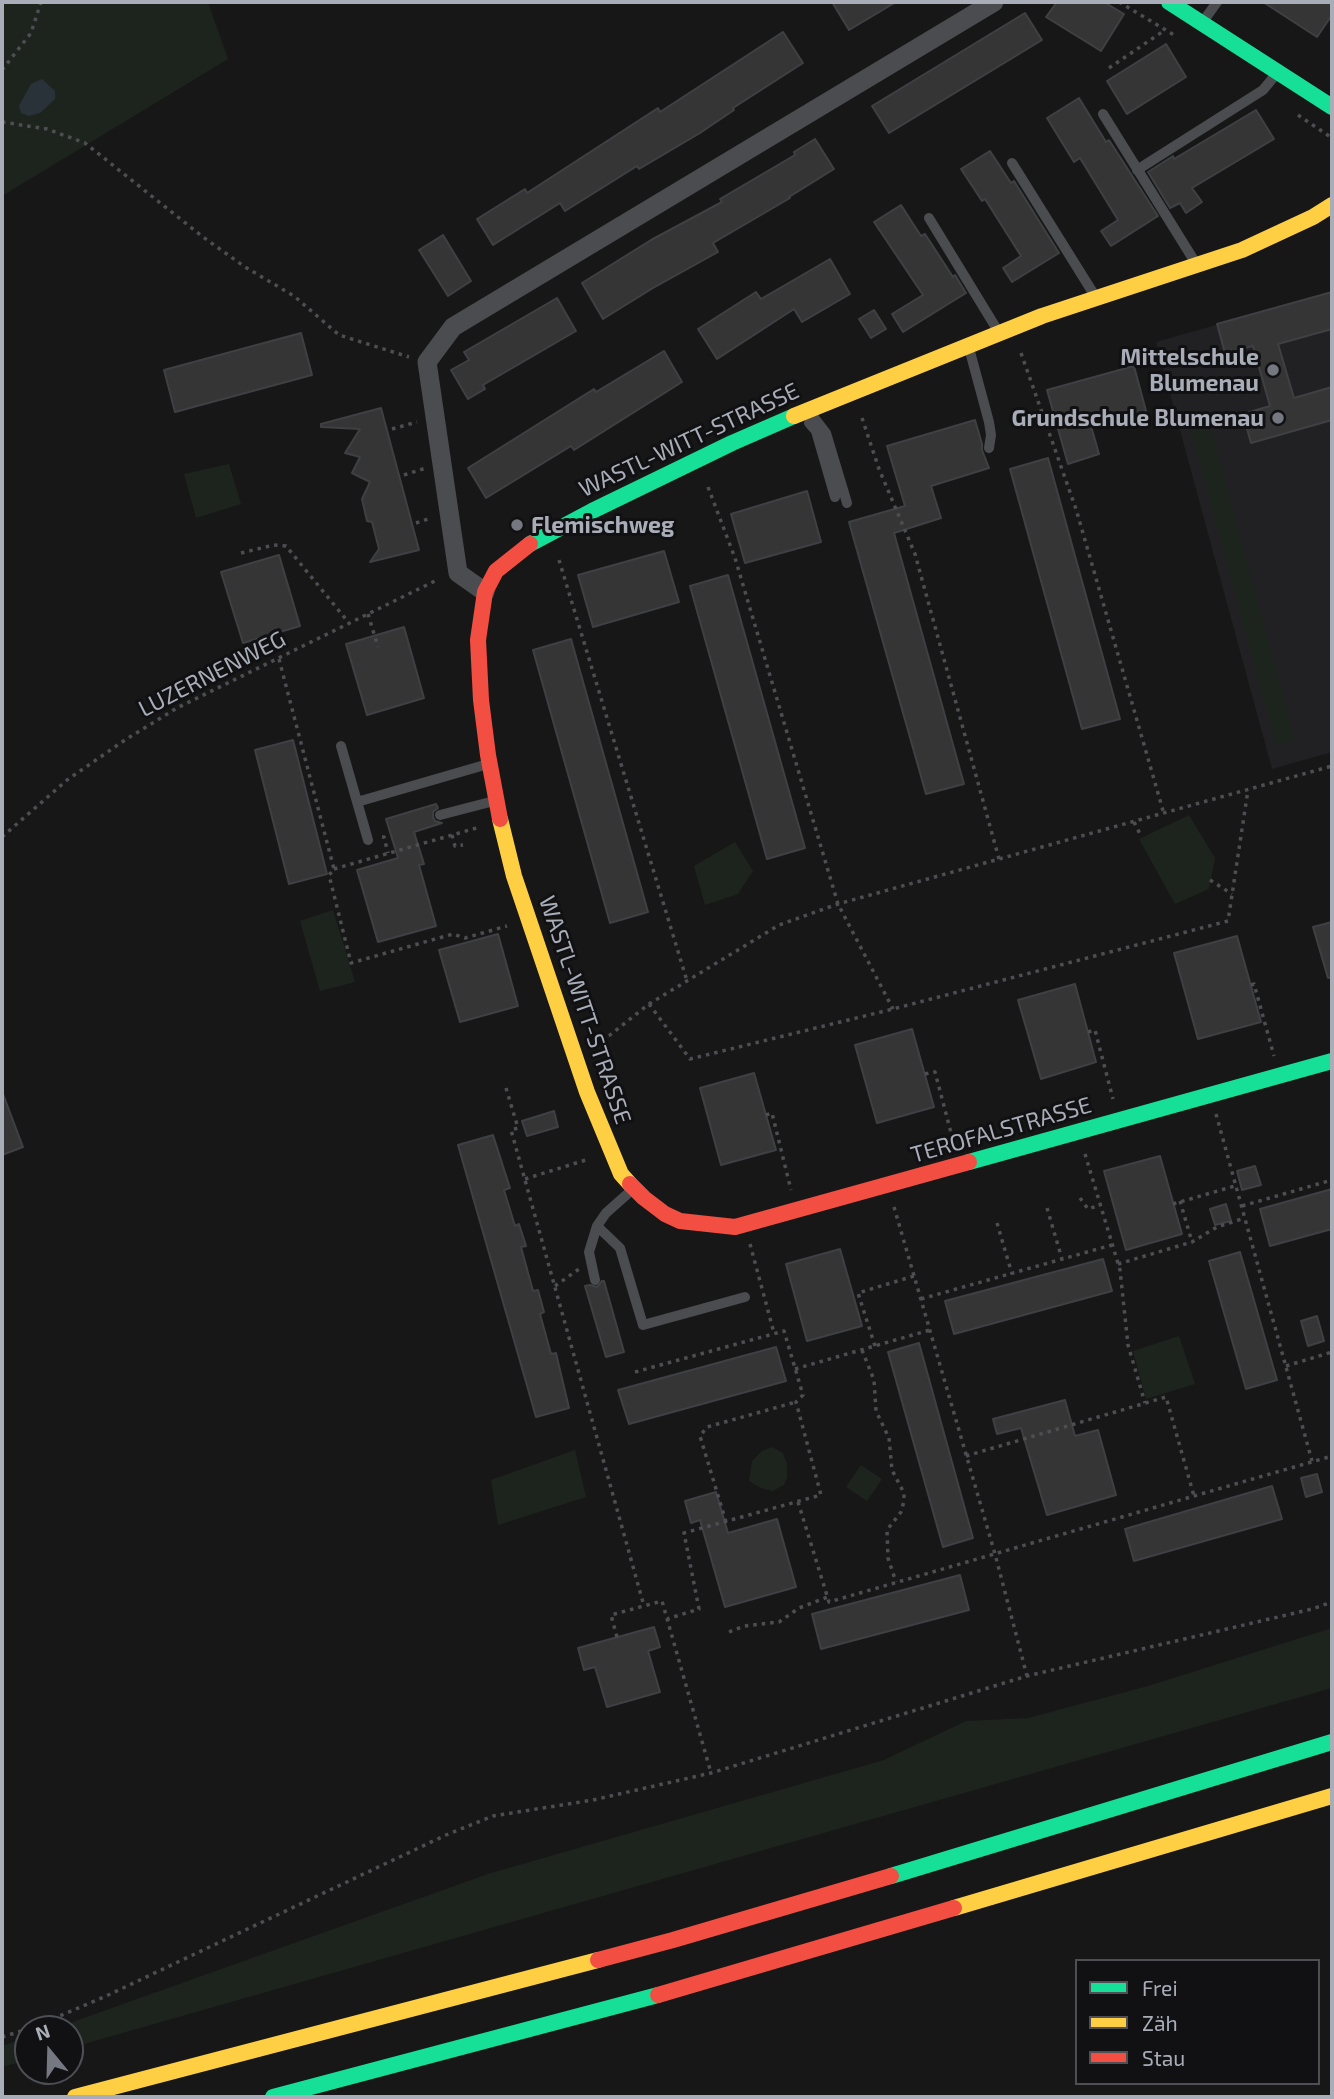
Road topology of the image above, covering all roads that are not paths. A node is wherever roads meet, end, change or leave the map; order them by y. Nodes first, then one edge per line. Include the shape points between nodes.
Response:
1 (994, 2) edge
2 (1169, 2) edge
3 (1217, 2) edge
4 (1202, 23) junction
5 (1278, 73) junction
6 (1332, 107) edge
7 (1103, 114) dead end
8 (1012, 163) dead end
9 (1138, 170) junction
10 (1332, 205) edge
11 (929, 218) dead end
12 (1196, 265) junction
13 (1096, 298) junction
14 (999, 332) junction
15 (968, 344) junction
16 (804, 411) junction
17 (989, 448) dead end
18 (835, 498) dead end
19 (847, 503) dead end
20 (485, 592) junction
21 (341, 746) dead end
22 (489, 764) junction
23 (496, 801) junction
24 (358, 802) junction
25 (440, 815) dead end
26 (368, 840) dead end
27 (1332, 1061) edge
28 (634, 1188) junction
29 (680, 1221) joint
30 (597, 1226) junction
31 (595, 1280) dead end
32 (745, 1297) dead end
33 (1332, 1742) edge
34 (1332, 1796) edge
35 (75, 2097) edge
36 (273, 2097) edge

1 - 20 street via 453,327 427,362 458,573
2 - 4 main road
3 - 4 lane
4 - 5 main road
5 - 6 main road
5 - 9 lane via 1263,90
7 - 9 lane
8 - 13 lane
9 - 12 lane
10 - 12 main road, WASTL-WITT-STRASSE via 1242,250
11 - 14 lane
12 - 13 main road, WASTL-WITT-STRASSE
13 - 14 main road, WASTL-WITT-STRASSE
14 - 15 main road, WASTL-WITT-STRASSE
15 - 16 main road, WASTL-WITT-STRASSE
15 - 17 lane via 990,428
16 - 18 lane via 816,430
16 - 19 lane via 826,433
16 - 20 main road, WASTL-WITT-STRASSE via 531,543 496,571
20 - 22 main road, WASTL-WITT-STRASSE via 478,640
21 - 24 lane
22 - 23 main road, WASTL-WITT-STRASSE
22 - 24 lane
23 - 25 lane
23 - 28 main road, WASTL-WITT-STRASSE via 514,876 587,1092 621,1174
24 - 26 lane
27 - 29 main road, TEROFALSTRASSE via 735,1227
28 - 29 main road, WASTL-WITT-STRASSE via 664,1214
28 - 30 lane
30 - 31 lane via 589,1252
30 - 32 lane via 620,1248 643,1325
33 - 35 main road via 673,1940
34 - 36 main road via 686,1988

